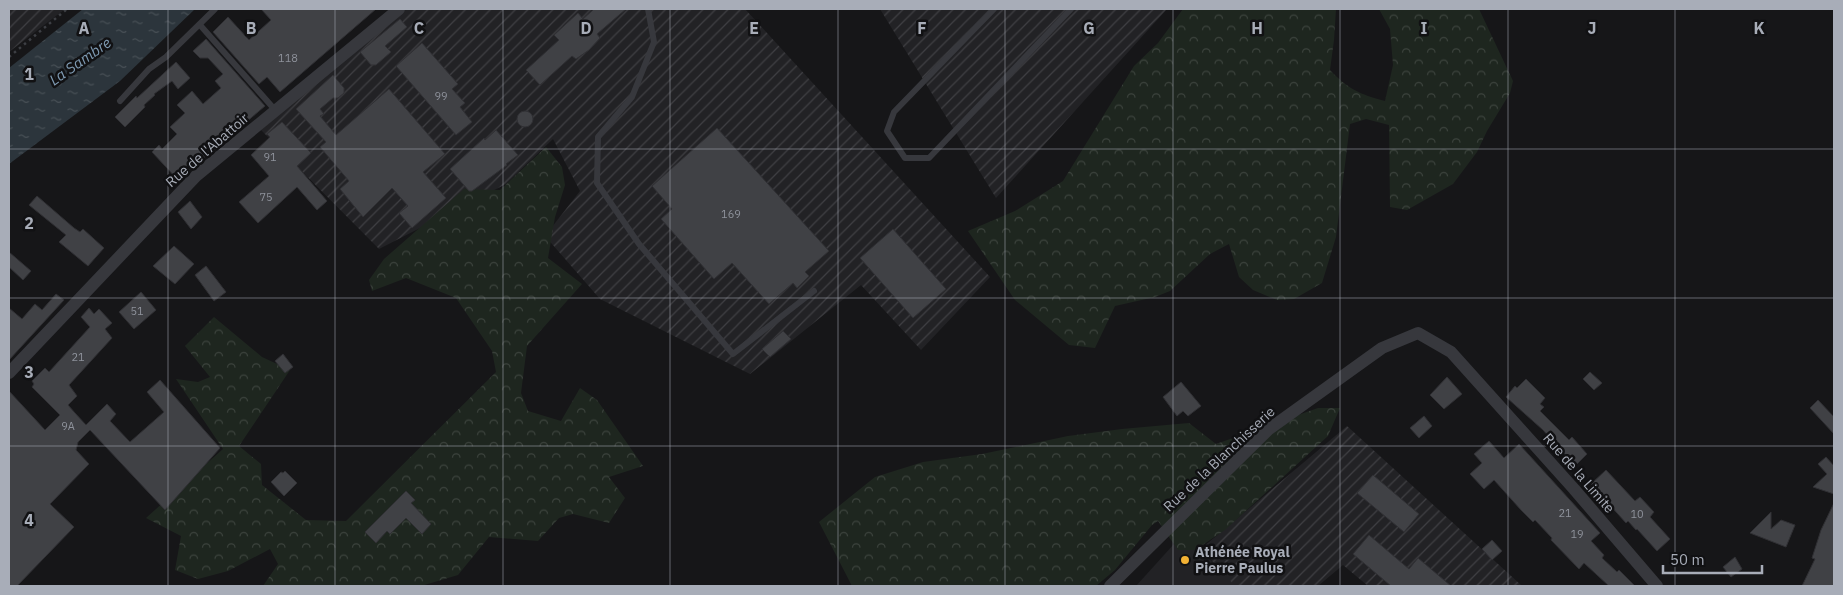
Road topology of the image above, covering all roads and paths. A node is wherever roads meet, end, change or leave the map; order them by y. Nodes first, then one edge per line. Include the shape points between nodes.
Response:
1 (67, 9) edge
2 (215, 9) edge
3 (399, 9) edge
4 (648, 9) edge
5 (994, 9) edge
6 (1071, 9) edge
7 (200, 25) junction
8 (9, 56) edge
9 (120, 101) dead end
10 (276, 110) junction
11 (814, 291) dead end
12 (9, 373) edge
13 (1477, 381) joint
14 (1110, 586) edge
15 (1657, 586) edge

1 - 8 path
2 - 7 lane
3 - 10 street, Rue de l'Abattoir
4 - 11 lane via 654,42 632,97 598,137 596,183 639,244 733,354
5 - 6 lane via 894,112 888,131 905,158 929,158
7 - 9 lane via 149,69
7 - 10 lane
10 - 12 street, Rue de l'Abattoir via 196,176
13 - 14 street, Rue de la Blanchisserie via 1452,352 1418,333 1382,348 1269,429
13 - 15 street, Rue de la Limite

